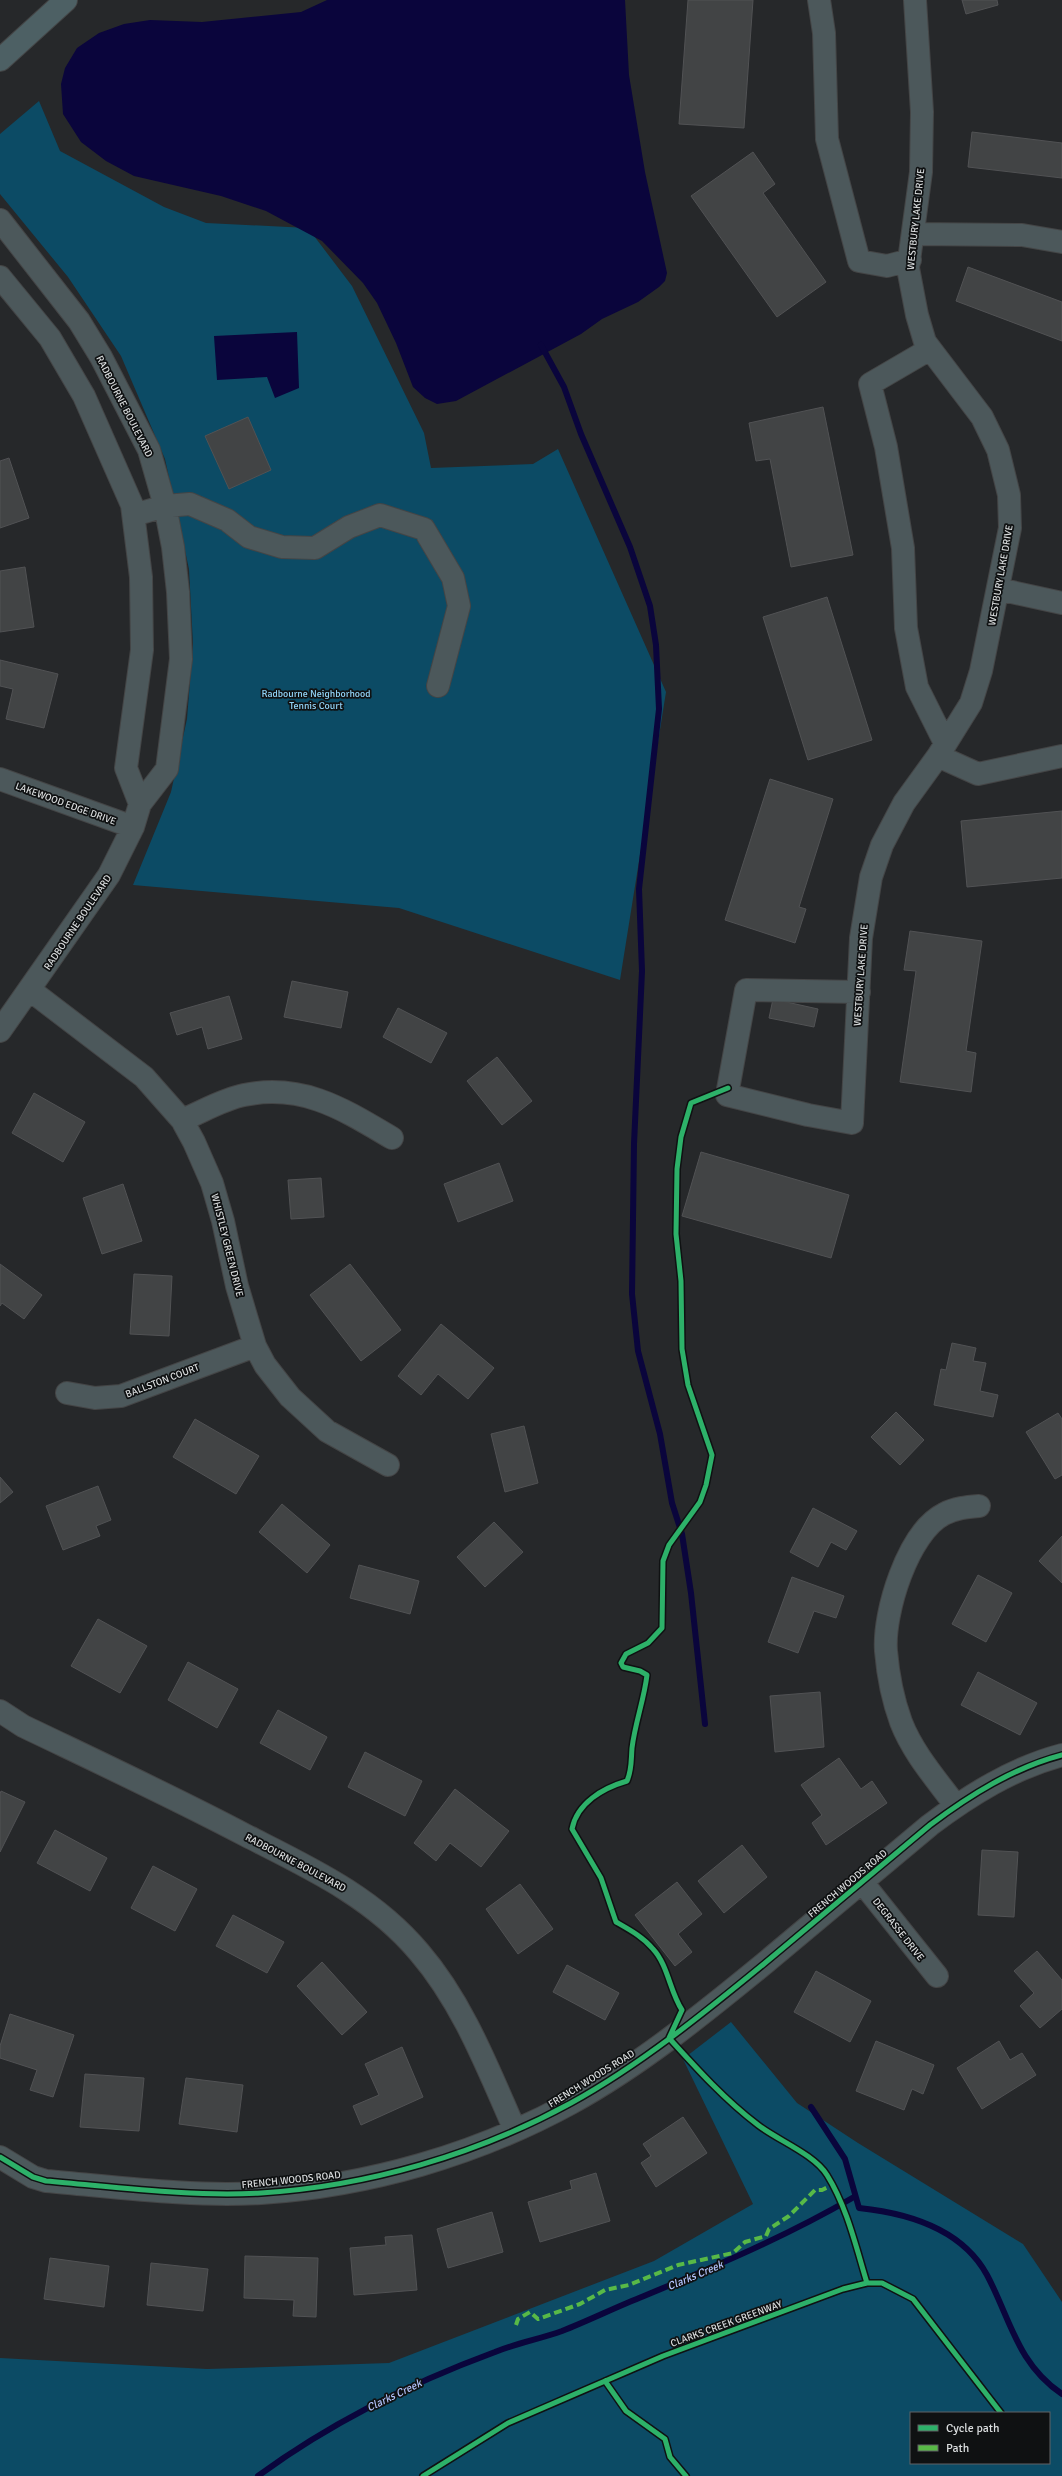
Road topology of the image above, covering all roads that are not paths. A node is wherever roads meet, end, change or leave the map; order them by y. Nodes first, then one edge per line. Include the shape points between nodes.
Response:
1 (66, 0) edge
2 (819, 0) edge
3 (915, 0) edge
4 (0, 60) edge
5 (0, 220) edge
6 (914, 234) junction
7 (1062, 242) edge
8 (910, 260) junction
9 (0, 277) edge
10 (930, 349) junction
11 (165, 506) junction
12 (134, 515) junction
13 (998, 589) junction
14 (1062, 603) edge
15 (438, 686) dead end
16 (942, 750) junction
17 (1062, 756) edge
18 (0, 779) edge
19 (140, 804) junction
20 (133, 828) junction
21 (30, 990) junction
22 (859, 992) junction
23 (0, 1031) edge
24 (182, 1120) junction
25 (392, 1138) dead end
26 (255, 1346) junction
27 (67, 1394) dead end
28 (388, 1465) dead end
29 (979, 1506) dead end
30 (0, 1712) edge
31 (1062, 1755) edge
32 (956, 1806) junction
33 (862, 1882) junction
34 (937, 1976) dead end
35 (515, 2130) junction
36 (0, 2157) edge

1 - 4 main road
2 - 8 street via 824,33 827,139 859,261 887,266
3 - 6 street, WESTBURY LAKE DRIVE via 922,112 921,172
5 - 11 street, RADBOURNE BOULEVARD via 79,321 101,357 150,450
6 - 7 street via 1022,235
6 - 8 street, WESTBURY LAKE DRIVE
8 - 10 street, WESTBURY LAKE DRIVE via 908,268 917,315 925,342
9 - 12 street via 50,338 84,396
10 - 13 street, WESTBURY LAKE DRIVE via 982,417 1005,470 1010,528
10 - 16 street via 870,384 886,447 903,548 906,628 917,687
11 - 12 street
11 - 15 street via 190,504 227,520 250,537 282,547 315,548 349,527 380,515 424,529 453,578 459,606
11 - 19 street, RADBOURNE BOULEVARD via 178,592 181,659 167,769
12 - 19 street via 141,577 142,650 126,768
13 - 14 street
13 - 16 street, WESTBURY LAKE DRIVE via 981,671 973,696
16 - 17 street via 978,774
16 - 22 street, WESTBURY LAKE DRIVE via 904,803 882,845 871,877 861,938
18 - 20 street, LAKEWOOD EDGE DRIVE
19 - 20 street, RADBOURNE BOULEVARD
20 - 21 street, RADBOURNE BOULEVARD via 109,875
21 - 23 street, RADBOURNE BOULEVARD
21 - 24 street, WHISTLEY GREEN DRIVE via 144,1077
22 - 22 street, WESTBURY LAKE DRIVE via 852,1123 727,1095 746,990
24 - 25 street via 243,1095 270,1091 284,1092 311,1096 336,1105
24 - 26 street, WHISTLEY GREEN DRIVE via 212,1183 237,1286
26 - 27 street, BALLSTON COURT via 121,1396 95,1398
26 - 28 street, WHISTLEY GREEN DRIVE via 265,1364 305,1412 327,1432
29 - 32 street via 961,1507 943,1514 932,1522 914,1546 891,1600 886,1633 890,1687 901,1722 918,1755
30 - 35 street, RADBOURNE BOULEVARD via 23,1726 228,1825 332,1880 370,1905 410,1941 447,1990
31 - 32 street, FRENCH WOODS ROAD via 1043,1760 1004,1777
32 - 33 street, FRENCH WOODS ROAD
33 - 34 street, DEGRASSE DRIVE
33 - 35 street, FRENCH WOODS ROAD via 678,2032 574,2102
35 - 36 street, FRENCH WOODS ROAD via 451,2156 387,2174 320,2187 263,2193 172,2192 46,2181 33,2177

